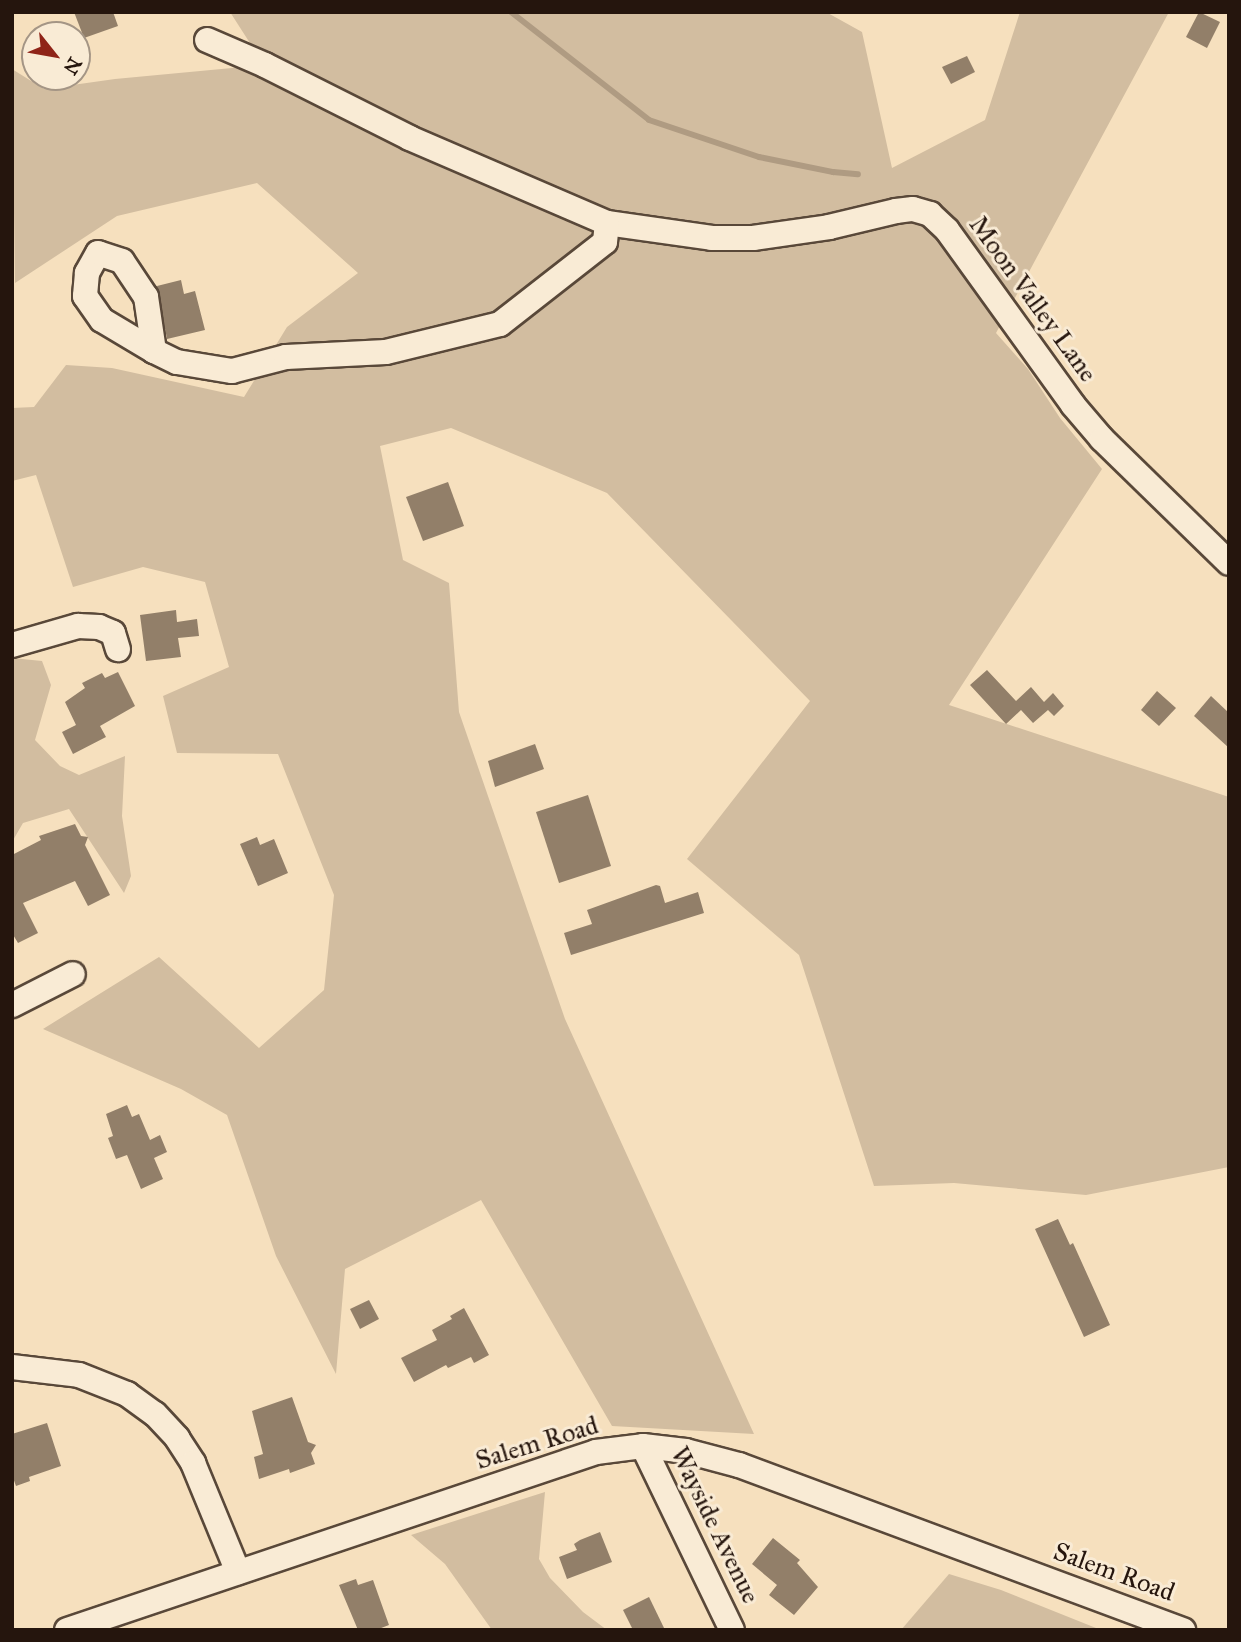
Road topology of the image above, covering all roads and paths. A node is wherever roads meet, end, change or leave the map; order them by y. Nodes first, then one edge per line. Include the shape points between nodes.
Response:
1 (207, 40) dead end
2 (607, 223) junction
3 (154, 351) dead end
4 (1229, 563) edge
5 (12, 645) edge
6 (118, 649) dead end
7 (73, 974) dead end
8 (12, 1005) edge
9 (12, 1367) edge
10 (643, 1446) junction
11 (238, 1572) junction
12 (67, 1630) edge
13 (732, 1630) edge
14 (1183, 1630) edge

1 - 2 street, Moon Valley Lane via 410,138
2 - 3 street via 605,242 500,324 386,352 286,357 232,372 177,362
2 - 4 street, Moon Valley Lane via 712,238 753,238 896,211 930,214 947,230 1102,439
5 - 6 street via 78,626 99,626 113,633
7 - 8 street
9 - 11 street via 79,1374 119,1390 155,1415 193,1463
10 - 11 street, Salem Road via 596,1452
10 - 13 street, Wayside Avenue
10 - 14 street, Salem Road via 738,1465
11 - 12 street, Salem Road

